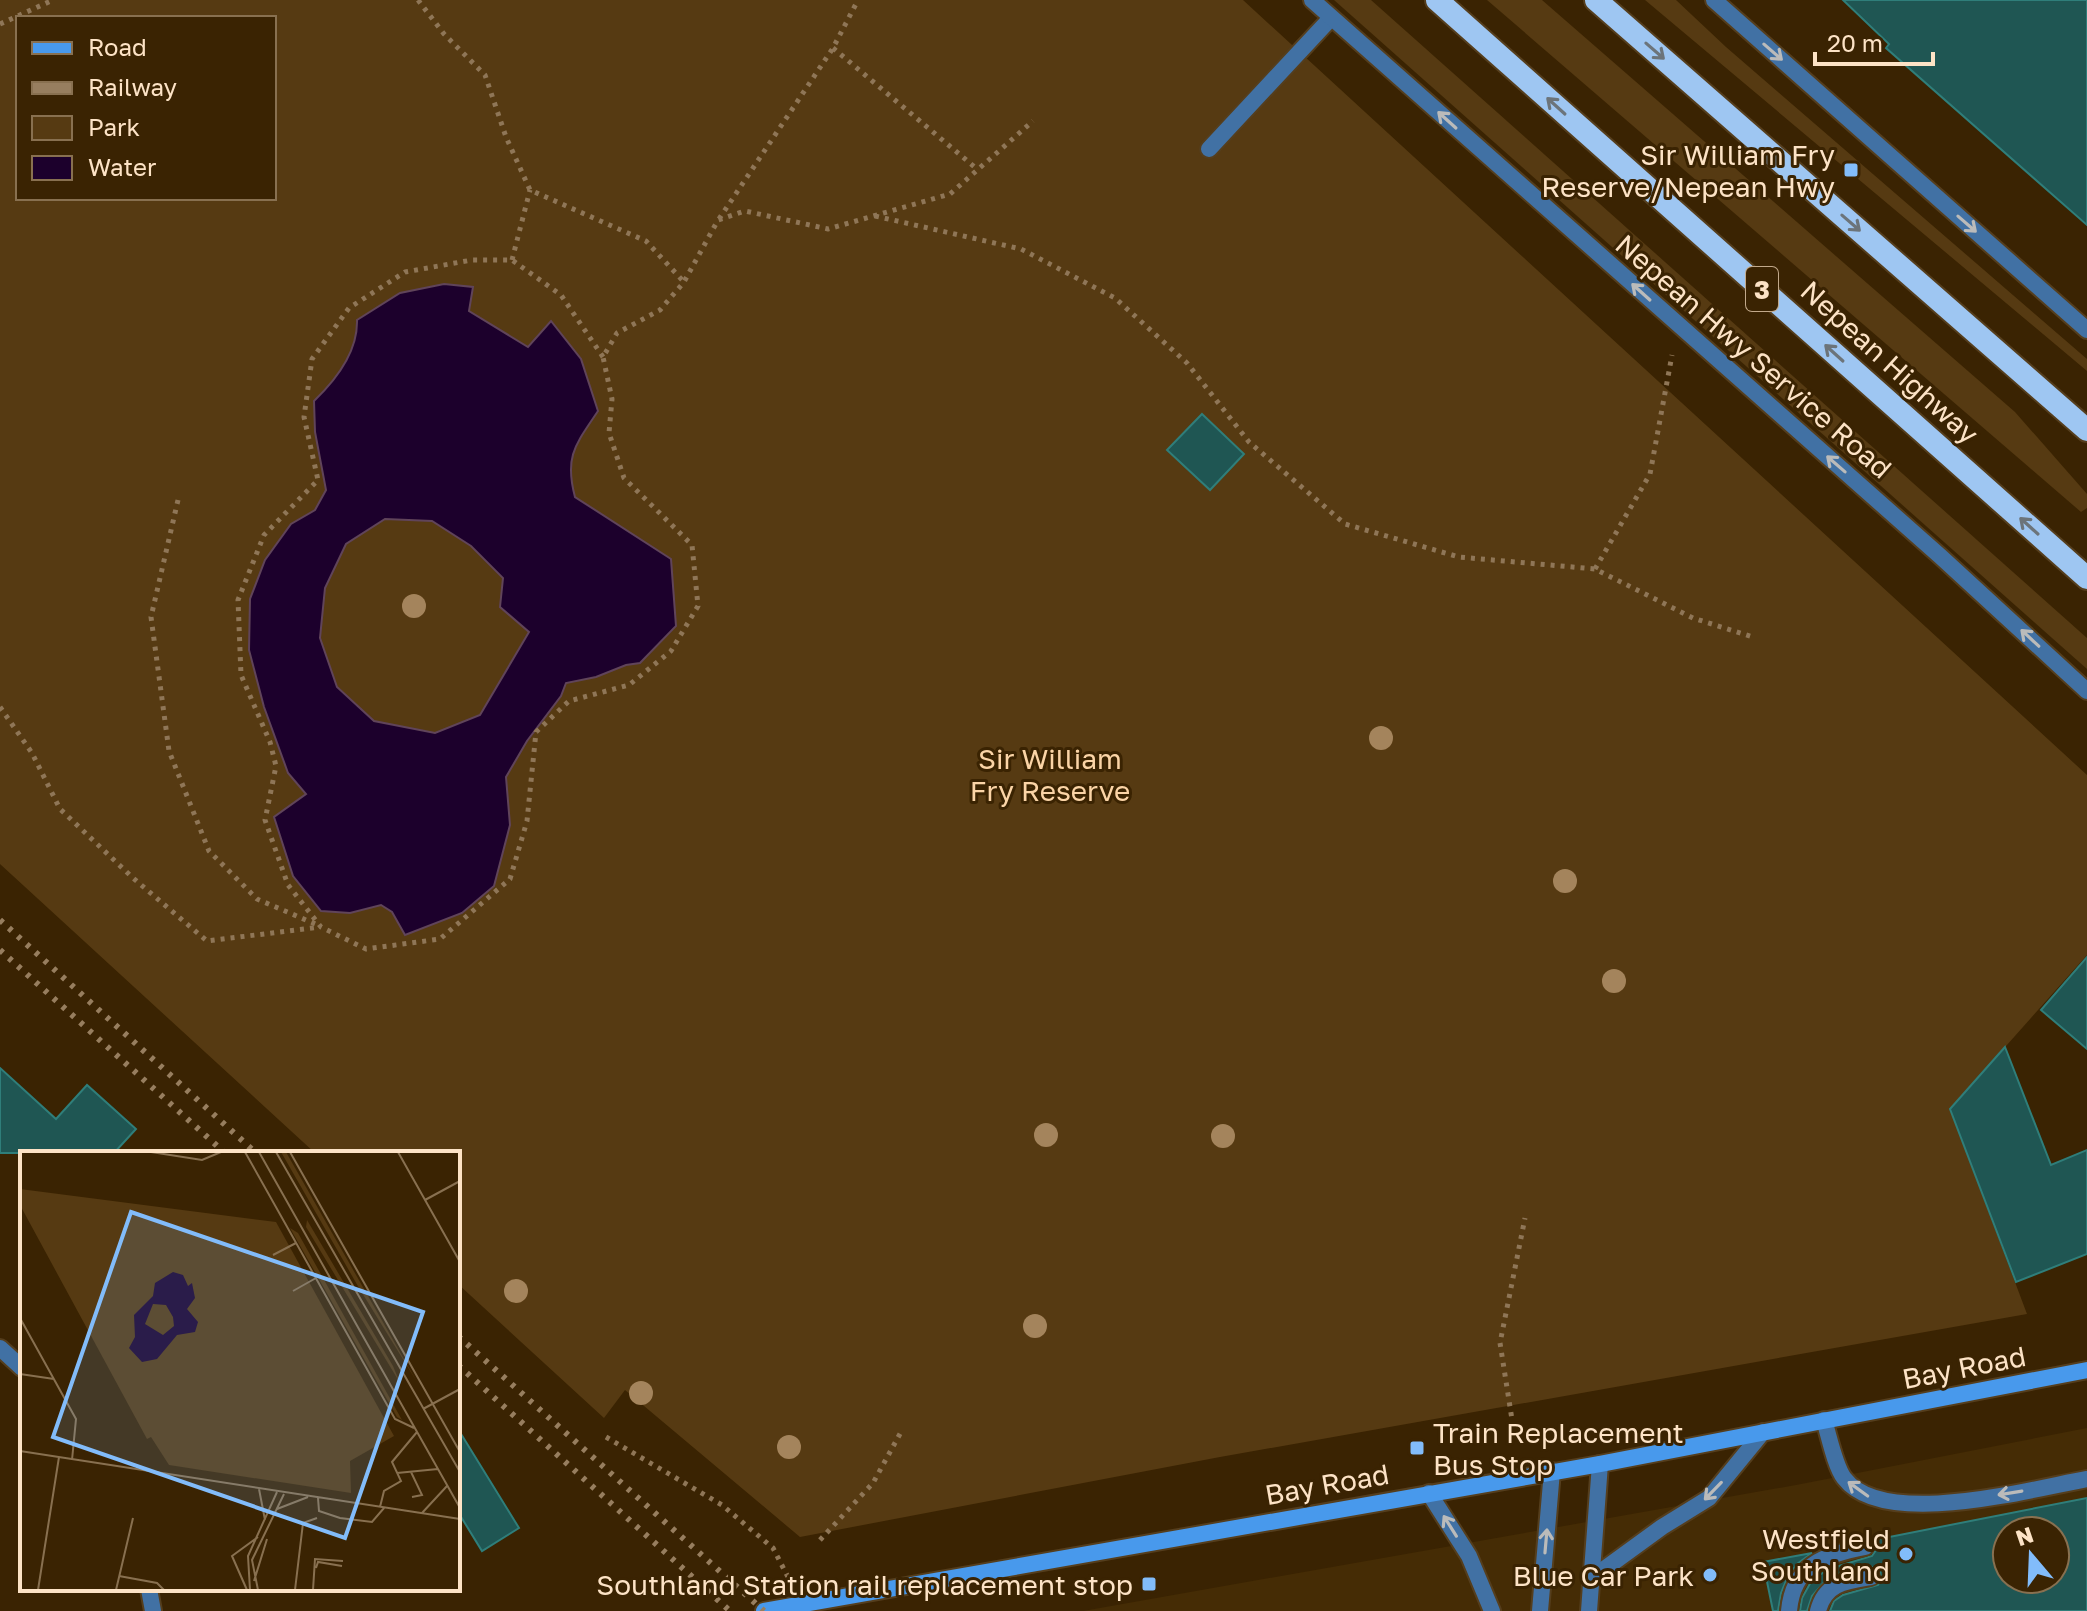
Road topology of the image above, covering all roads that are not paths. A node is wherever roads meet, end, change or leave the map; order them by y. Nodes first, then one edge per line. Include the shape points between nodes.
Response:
1 (1312, 0) edge
2 (1437, 0) edge
3 (1596, 0) edge
4 (1714, 0) edge
5 (1331, 18) junction
6 (1209, 149) dead end
7 (2087, 330) edge
8 (2087, 430) edge
9 (2087, 578) edge
10 (2087, 691) edge
11 (0, 1348) edge
12 (20, 1366) edge
13 (2087, 1370) edge
14 (1824, 1420) junction
15 (1763, 1432) junction
16 (1600, 1464) junction
17 (1552, 1471) junction
18 (2087, 1479) edge
19 (1429, 1493) junction
20 (1865, 1547) dead end
21 (1871, 1577) dead end
22 (1592, 1578) junction
23 (149, 1591) edge
24 (153, 1611) edge
25 (764, 1611) edge
26 (1492, 1611) edge
27 (1540, 1611) edge
28 (1589, 1611) edge
29 (1789, 1611) edge
30 (1818, 1611) edge

1 - 5 street, Nepean Hwy Service Road
9 -> 2 highway, Nepean Highway / 3
3 -> 8 highway
4 -> 7 street
5 - 6 street
10 -> 5 street, Nepean Hwy Service Road
11 - 12 street
13 - 14 main road, Bay Road
14 - 15 main road, Bay Road
18 -> 14 street via 1933,1504 1888,1503 1861,1495 1843,1477
15 - 16 main road, Bay Road
15 -> 22 street via 1709,1498
16 - 17 main road, Bay Road
16 - 22 street
17 - 19 main road, Bay Road
27 -> 17 street
19 - 25 main road, Bay Road
26 -> 19 street via 1469,1556
20 - 29 street via 1828,1557 1803,1572
21 - 30 street via 1839,1582 1827,1591
22 - 28 street
23 - 24 street

